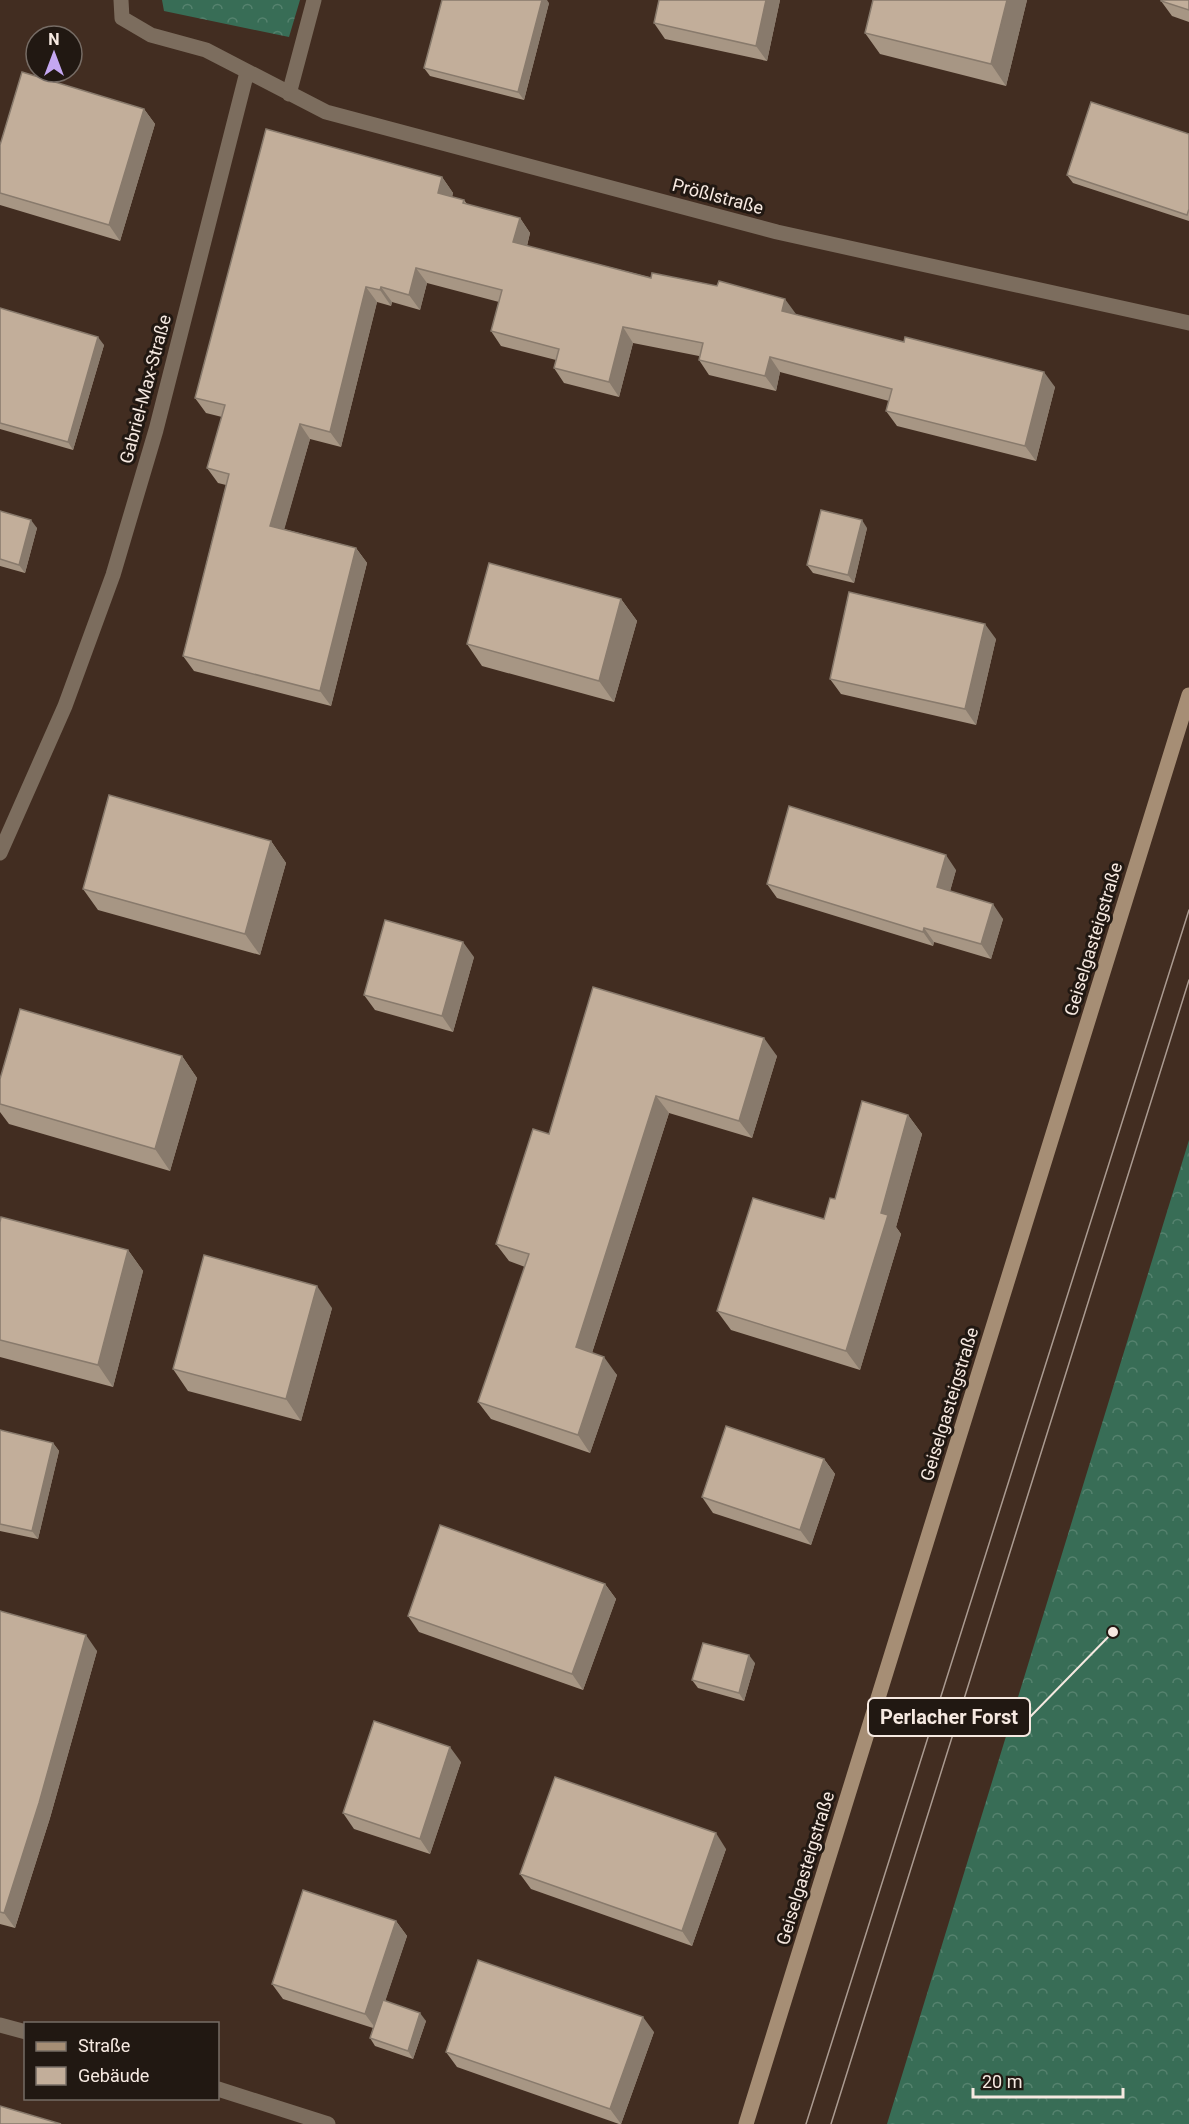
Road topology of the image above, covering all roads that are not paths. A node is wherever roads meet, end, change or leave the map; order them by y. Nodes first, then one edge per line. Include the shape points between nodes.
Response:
1 (121, 0) edge
2 (314, 0) edge
3 (247, 72) junction
4 (289, 94) junction
5 (1189, 323) edge
6 (1189, 694) edge
7 (0, 853) edge
8 (0, 2025) edge
9 (24, 2031) edge
10 (219, 2089) edge
11 (328, 2124) edge
12 (746, 2124) edge

1 - 3 street via 122,18 151,35 206,50
2 - 4 street
3 - 4 street, Prößlstraße
3 - 7 street, Gabriel-Max-Straße via 156,430 113,575 65,706
4 - 5 street, Prößlstraße via 326,112 777,232
6 - 12 main road, Geiselgasteigstraße
8 - 9 street
10 - 11 street

